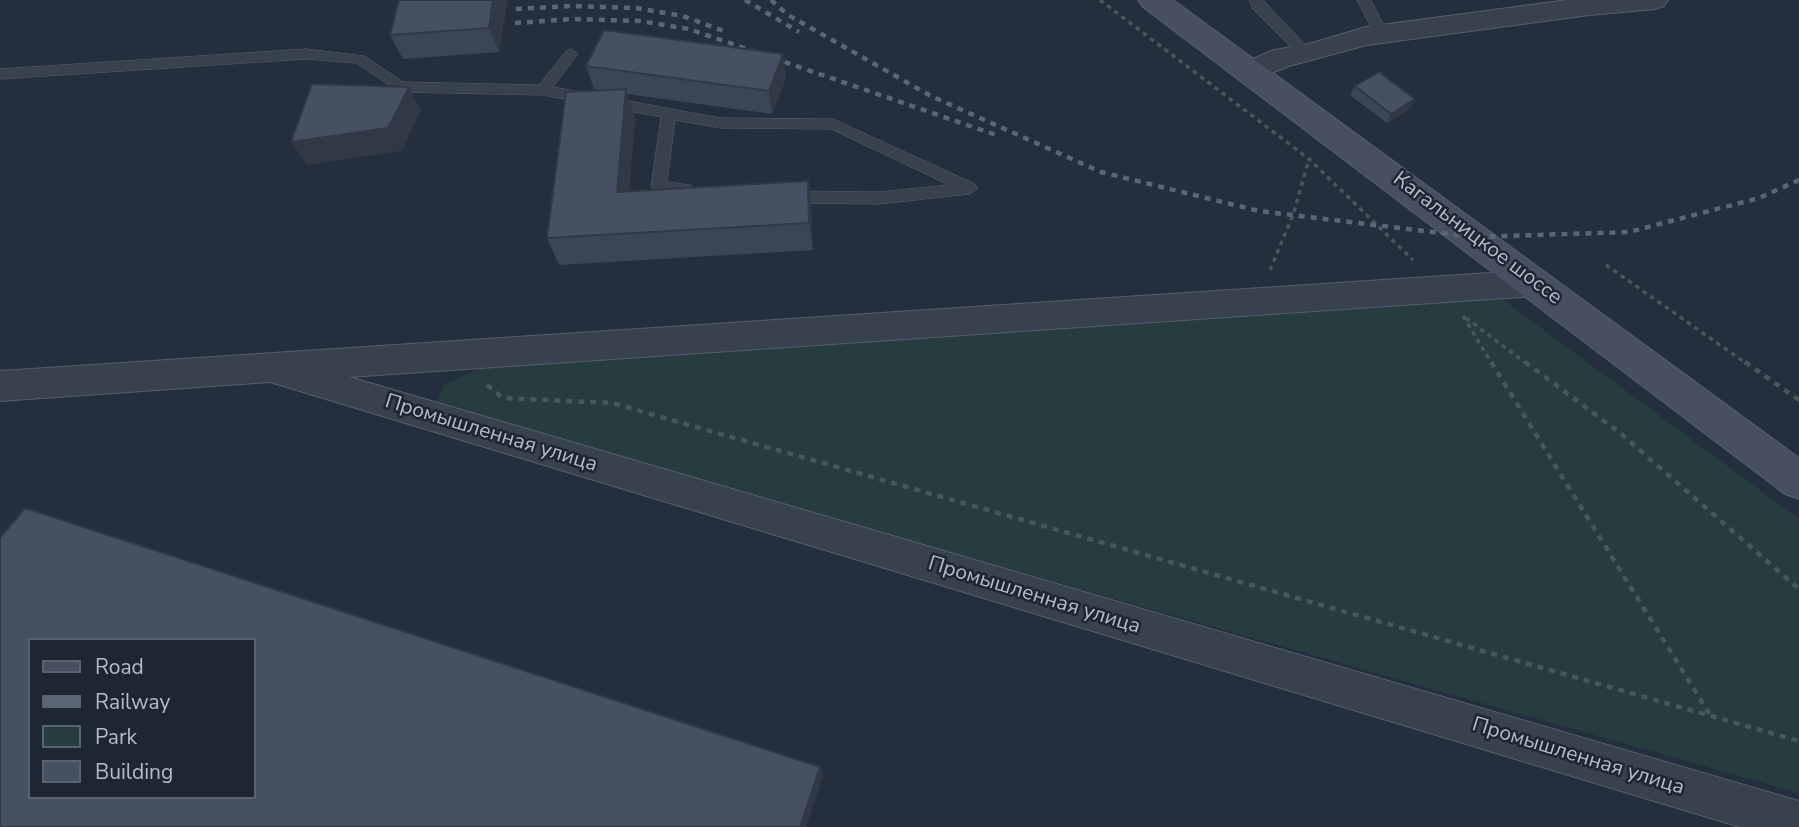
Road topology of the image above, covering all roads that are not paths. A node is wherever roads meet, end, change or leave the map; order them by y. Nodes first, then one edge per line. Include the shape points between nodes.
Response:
1 (1153, 0) edge
2 (1256, 0) edge
3 (1364, 0) edge
4 (1655, 0) edge
5 (1381, 34) junction
6 (571, 54) dead end
7 (1307, 54) junction
8 (1251, 71) junction
9 (0, 74) edge
10 (543, 90) junction
11 (669, 114) junction
12 (703, 193) edge
13 (772, 196) edge
14 (1535, 283) junction
15 (270, 368) junction
16 (0, 386) edge
17 (1799, 481) edge
18 (1799, 823) edge

1 - 8 main road, Кагальницкое шоссе
2 - 7 lane
3 - 5 lane
4 - 5 street
5 - 7 street
6 - 10 lane
7 - 8 street via 1284,57
8 - 14 main road, Кагальницкое шоссе
9 - 10 lane via 306,54 359,59 400,87
10 - 11 lane
11 - 12 lane via 659,187
11 - 13 lane via 720,123 833,124 970,188 879,198
14 - 15 street, Промышленная улица
14 - 17 main road, Кагальницкое шоссе
15 - 16 street, Промышленная улица
15 - 18 street, Промышленная улица

